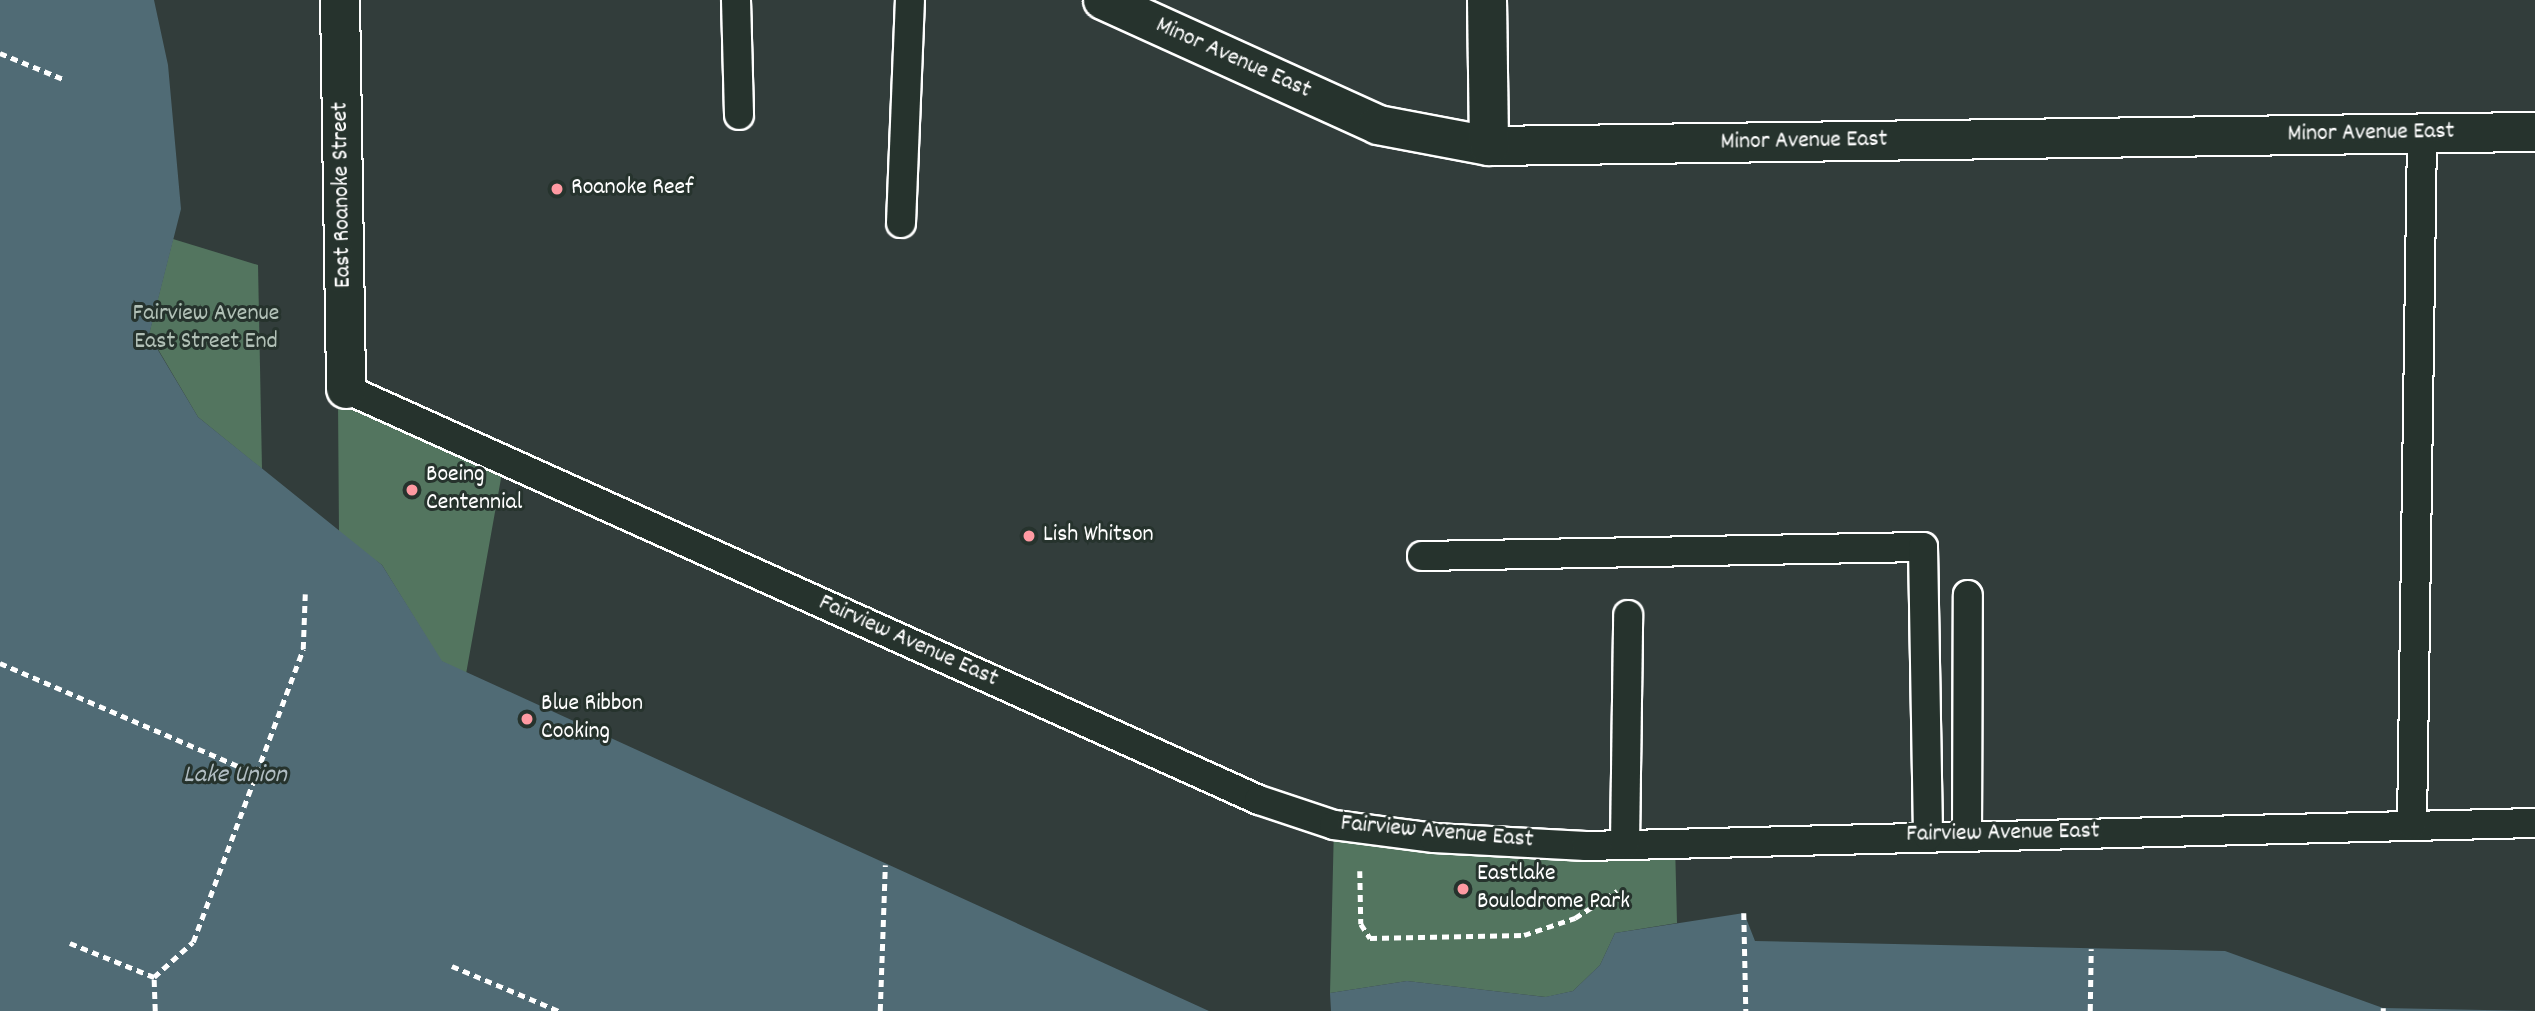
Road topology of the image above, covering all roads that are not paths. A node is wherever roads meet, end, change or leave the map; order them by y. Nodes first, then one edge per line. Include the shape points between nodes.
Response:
1 (340, 0) edge
2 (736, 0) edge
3 (910, 0) edge
4 (1103, 0) edge
5 (1487, 0) edge
6 (739, 115) dead end
7 (2535, 132) edge
8 (2422, 134) junction
9 (1489, 146) junction
10 (901, 223) dead end
11 (346, 389) joint
12 (1422, 556) dead end
13 (1968, 595) dead end
14 (1628, 615) dead end
15 (2535, 823) edge
16 (2412, 825) junction
17 (1967, 835) junction
18 (1928, 836) junction
19 (1625, 844) junction

1 - 11 street, East Roanoke Street
2 - 6 lane
3 - 10 lane
4 - 9 street, Minor Avenue East via 1378,125
5 - 9 street
7 - 8 street, Minor Avenue East
8 - 9 street, Minor Avenue East
8 - 16 lane
11 - 19 lane, Fairview Avenue East via 1259,800 1334,825 1434,838
12 - 18 lane via 1923,547
13 - 17 lane
14 - 19 lane
15 - 16 lane, Fairview Avenue East
16 - 17 lane, Fairview Avenue East
17 - 18 lane, Fairview Avenue East
18 - 19 lane, Fairview Avenue East

